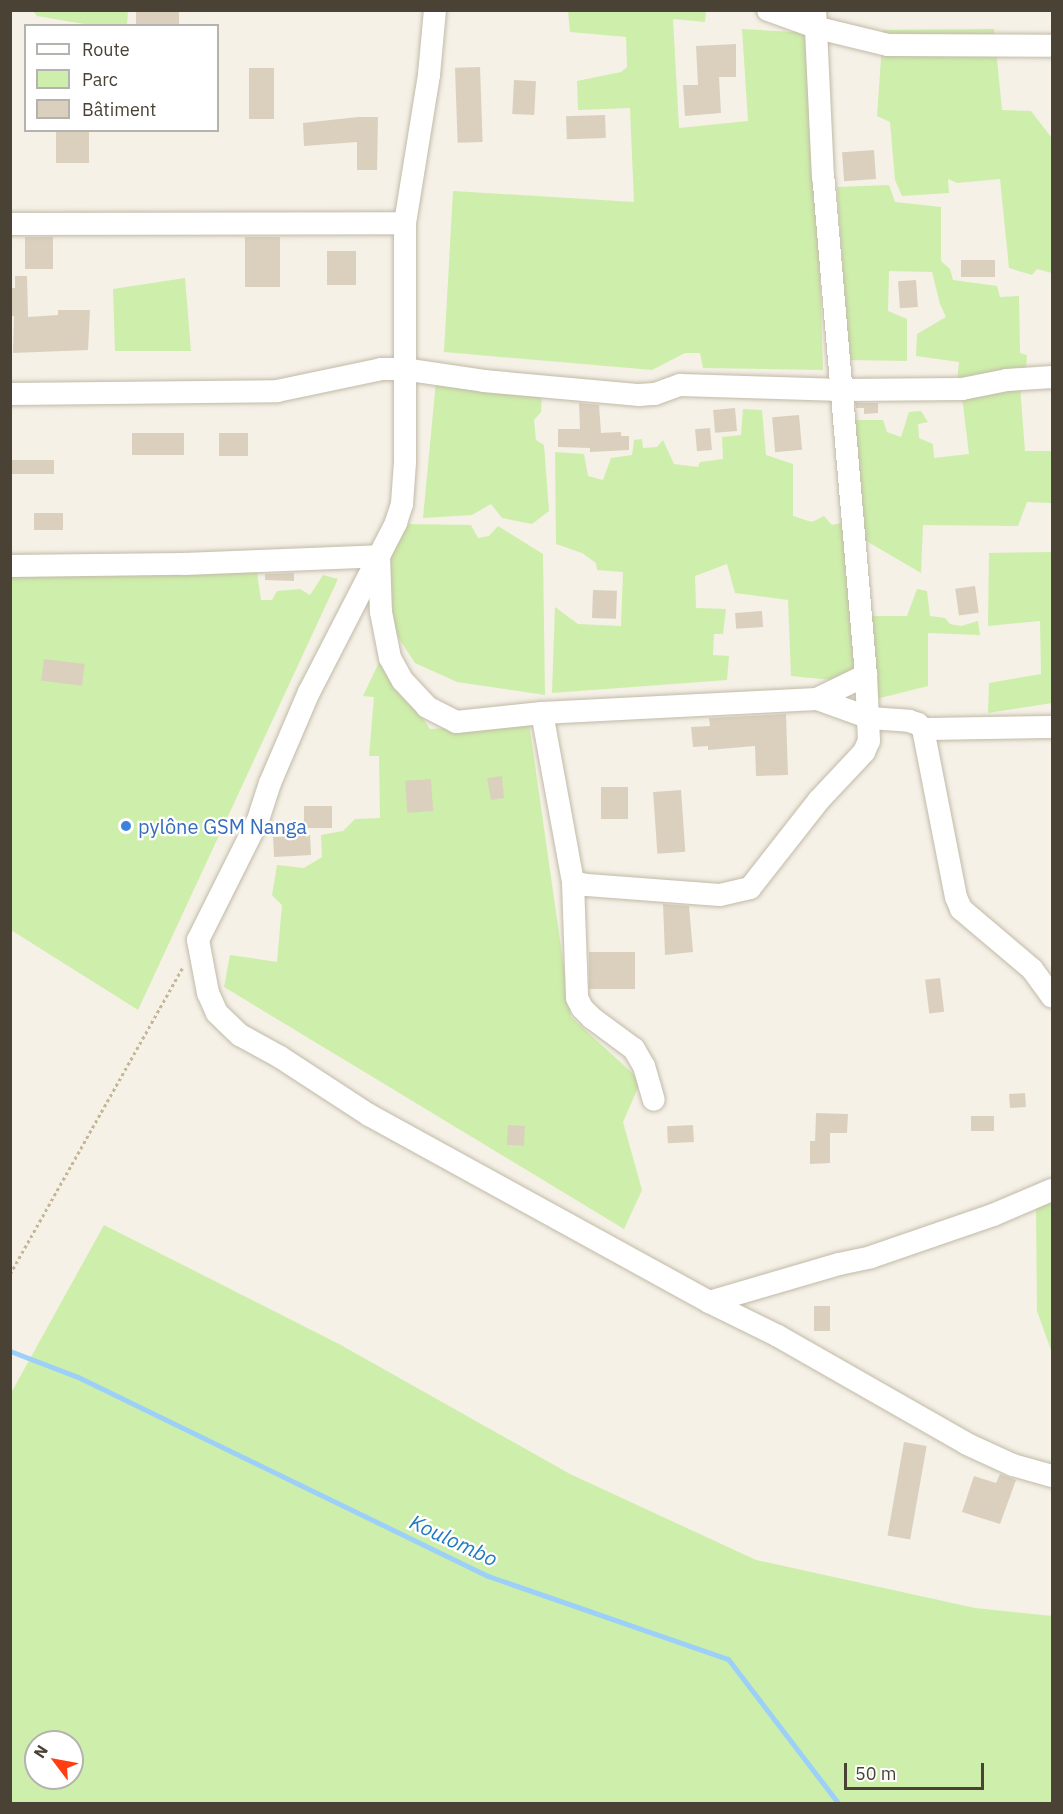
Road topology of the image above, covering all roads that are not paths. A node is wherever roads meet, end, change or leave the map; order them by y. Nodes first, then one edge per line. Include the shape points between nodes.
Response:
1 (435, 10) edge
2 (768, 10) edge
3 (816, 19) edge
4 (1053, 46) edge
5 (405, 223) junction
6 (10, 224) edge
7 (403, 369) junction
8 (1053, 377) edge
9 (842, 390) junction
10 (10, 394) edge
11 (379, 556) junction
12 (10, 566) edge
13 (866, 675) junction
14 (817, 699) junction
15 (542, 713) junction
16 (870, 718) junction
17 (1053, 727) edge
18 (923, 729) junction
19 (573, 882) junction
20 (1053, 997) edge
21 (654, 1100) dead end
22 (1053, 1190) edge
23 (709, 1302) junction
24 (1053, 1476) edge

1 - 5 street via 429,75
2 - 3 street
3 - 4 street via 888,45
3 - 9 street via 820,140
5 - 6 street
5 - 7 street
7 - 9 street via 484,381 639,395 680,385
7 - 10 street via 381,369 277,391
7 - 11 street via 402,504
8 - 9 street via 1007,380 962,390
9 - 13 street
11 - 12 street
11 - 15 street via 381,612 390,658 403,681 427,707 456,722
11 - 23 street via 309,692 258,820 198,940 208,993 217,1013 240,1035 369,1115
13 - 14 street
13 - 16 street
14 - 15 street
14 - 16 street
15 - 19 street
16 - 18 street via 909,721
16 - 19 street via 869,741 864,752 819,800 750,888 720,895
17 - 18 street
18 - 20 street via 961,909 1032,969
19 - 21 street via 577,998 592,1018 634,1049 644,1066
22 - 23 street via 871,1257
23 - 24 street via 778,1336 966,1444 1013,1465

